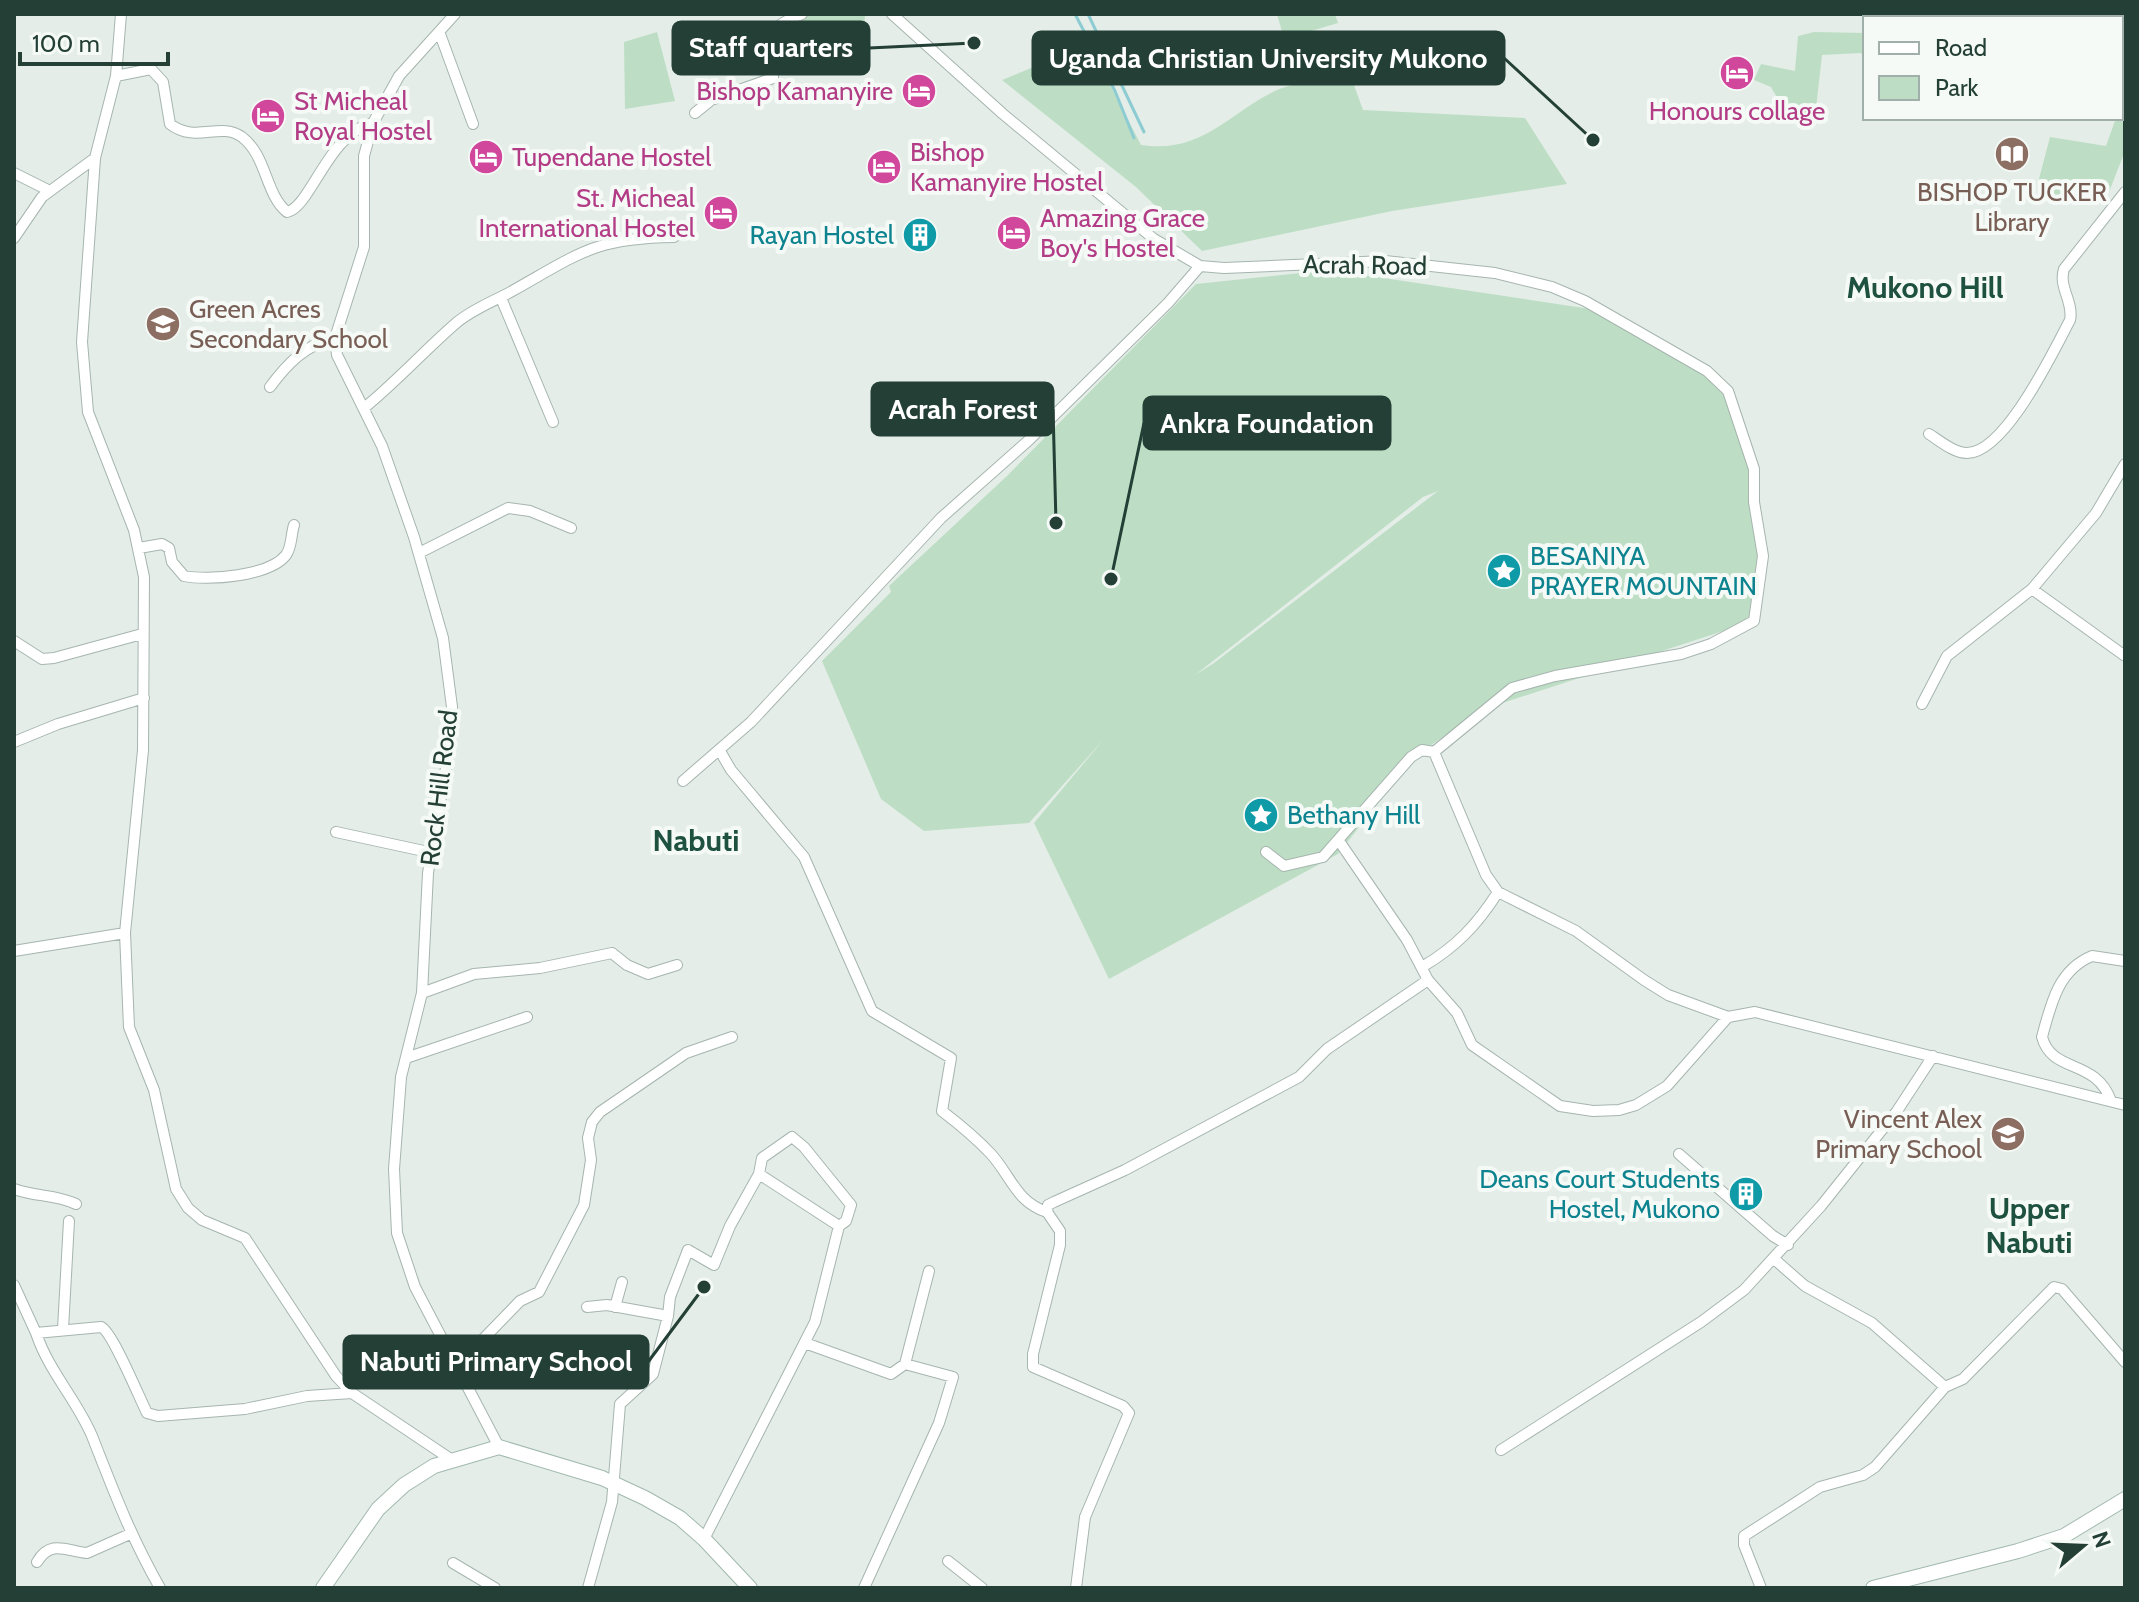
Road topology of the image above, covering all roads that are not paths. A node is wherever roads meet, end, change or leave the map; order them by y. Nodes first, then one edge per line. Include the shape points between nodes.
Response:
1 (121, 14) edge
2 (455, 14) edge
3 (802, 14) edge
4 (892, 14) edge
5 (440, 34) junction
6 (116, 76) junction
7 (695, 113) dead end
8 (373, 123) junction
9 (473, 124) dead end
10 (95, 158) junction
11 (14, 173) edge
12 (50, 191) junction
13 (2125, 192) edge
14 (674, 237) dead end
15 (14, 238) edge
16 (1200, 266) junction
17 (501, 298) junction
18 (335, 338) junction
19 (270, 387) dead end
20 (364, 408) junction
21 (553, 422) dead end
22 (1929, 434) dead end
23 (2125, 464) edge
24 (294, 525) dead end
25 (571, 528) dead end
26 (139, 548) junction
27 (419, 553) junction
28 (2032, 589) junction
29 (142, 634) junction
30 (14, 641) edge
31 (2125, 656) edge
32 (144, 698) junction
33 (1922, 704) dead end
34 (14, 742) edge
35 (720, 751) junction
36 (1434, 752) junction
37 (683, 781) dead end
38 (336, 832) dead end
39 (1339, 841) junction
40 (1266, 852) dead end
41 (433, 853) junction
42 (1498, 892) junction
43 (125, 933) junction
44 (14, 951) edge
45 (2125, 961) edge
46 (677, 965) dead end
47 (1422, 967) junction
48 (1428, 980) junction
49 (422, 993) junction
50 (527, 1017) dead end
51 (1728, 1017) junction
52 (732, 1037) dead end
53 (1933, 1056) junction
54 (406, 1058) junction
55 (2111, 1101) junction
56 (2125, 1105) edge
57 (1679, 1154) dead end
58 (759, 1174) junction
59 (14, 1189) edge
60 (76, 1204) dead end
61 (1047, 1212) junction
62 (69, 1221) dead end
63 (839, 1226) junction
64 (1788, 1245) junction
65 (1774, 1259) junction
66 (929, 1271) dead end
67 (622, 1282) dead end
68 (14, 1285) edge
69 (587, 1307) dead end
70 (615, 1307) junction
71 (668, 1316) junction
72 (63, 1329) junction
73 (36, 1333) junction
74 (805, 1343) junction
75 (2125, 1362) edge
76 (905, 1364) junction
77 (457, 1366) junction
78 (1945, 1387) junction
79 (352, 1393) junction
80 (499, 1447) junction
81 (1501, 1450) dead end
82 (452, 1460) junction
83 (613, 1483) junction
84 (2125, 1499) edge
85 (130, 1534) junction
86 (704, 1539) junction
87 (948, 1561) dead end
88 (37, 1562) dead end
89 (453, 1563) dead end
90 (160, 1588) edge
91 (323, 1588) edge
92 (495, 1588) edge
93 (588, 1588) edge
94 (750, 1588) edge
95 (864, 1588) edge
96 (982, 1588) edge
97 (1076, 1588) edge
98 (1761, 1588) edge
99 (1873, 1588) edge

1 - 6 street
2 - 5 street
3 - 7 street via 780,22 772,33 773,78 711,100
4 - 16 street, Acrah Road via 1095,192 1154,239
5 - 8 street via 399,76
5 - 9 street
6 - 8 street via 151,69 163,82 170,124 189,134 229,131 242,137 261,158 287,212 298,205 347,135
6 - 10 street
8 - 18 street via 364,156 364,247
10 - 12 street
10 - 26 street via 92,242 82,297 83,384 88,412
11 - 12 street
12 - 15 street
13 - 22 street via 2064,269 2061,279 2070,320 1999,438 1969,453
14 - 17 street via 630,237 579,252
16 - 35 street via 1029,440 941,518
16 - 36 street, Acrah Road via 1385,261 1528,280 1611,314 1707,371 1728,391 1754,469 1763,556 1754,621 1681,654 1512,688
17 - 20 street via 457,322
17 - 21 street
18 - 19 street via 304,351
18 - 20 street, Rock Hill Road via 337,355
20 - 27 street, Rock Hill Road
23 - 28 street via 2096,513
24 - 26 street via 286,555 254,572 184,576 169,548
25 - 27 street via 508,508
26 - 29 street
27 - 41 street, Rock Hill Road via 443,638 452,707
28 - 31 street
28 - 33 street via 1947,656
29 - 30 street via 42,659
29 - 32 street
32 - 34 street
32 - 43 street
35 - 37 street
35 - 61 street via 804,857 872,1011 951,1058 942,1111 993,1156 1025,1201
36 - 39 street via 1422,750 1411,757
36 - 42 street
38 - 41 street
39 - 40 street via 1323,857 1297,866 1284,866
39 - 47 street
41 - 49 street, Rock Hill Road
42 - 47 street via 1468,934
42 - 51 street via 1576,931 1668,995
43 - 44 street
43 - 79 street via 129,1027 154,1090 176,1189 202,1220 245,1238
45 - 55 street via 2092,956 2065,973 2042,1037 2052,1056 2103,1083
46 - 49 street via 648,974 612,953 474,974
47 - 48 street
48 - 51 street via 1457,1013 1472,1045 1535,1091 1572,1109 1619,1110 1658,1093
48 - 61 street via 1327,1049 1299,1077 1048,1205
49 - 54 street, Rock Hill Road
50 - 54 street
51 - 53 street via 1755,1012
52 - 77 street via 666,1064 592,1122 584,1205 539,1292 520,1301
53 - 55 street
53 - 64 street via 1897,1111
54 - 77 street, Rock Hill Road via 394,1169 397,1233 415,1287
55 - 56 street
57 - 64 street
58 - 63 street
58 - 63 street via 762,1158 792,1137 851,1205
58 - 71 street via 714,1265 688,1250
59 - 60 street via 54,1194
61 - 97 street via 1060,1231 1060,1245 1033,1367 1129,1413 1085,1517
62 - 72 street
63 - 74 street
64 - 65 street
65 - 78 street via 1805,1286 1872,1323
65 - 81 street via 1719,1310
66 - 76 street
67 - 70 street
68 - 73 street
69 - 70 street
70 - 71 street
71 - 83 street via 653,1374 620,1404
72 - 73 street
72 - 79 street via 101,1327 110,1332 133,1389 147,1413 158,1416
73 - 85 street via 92,1436
74 - 76 street via 891,1374
74 - 86 street
75 - 78 street via 2062,1289 2054,1287 1963,1379
76 - 95 street via 953,1377 939,1423
77 - 80 street, Rock Hill Road
78 - 98 street via 1863,1475 1820,1487 1744,1536
79 - 82 street
80 - 82 street
80 - 83 street
82 - 91 street via 404,1485 378,1509
83 - 86 street via 680,1518
83 - 93 street
84 - 99 street via 2064,1536
85 - 88 street via 87,1553 53,1548
85 - 90 street
86 - 94 street
87 - 96 street
89 - 92 street

